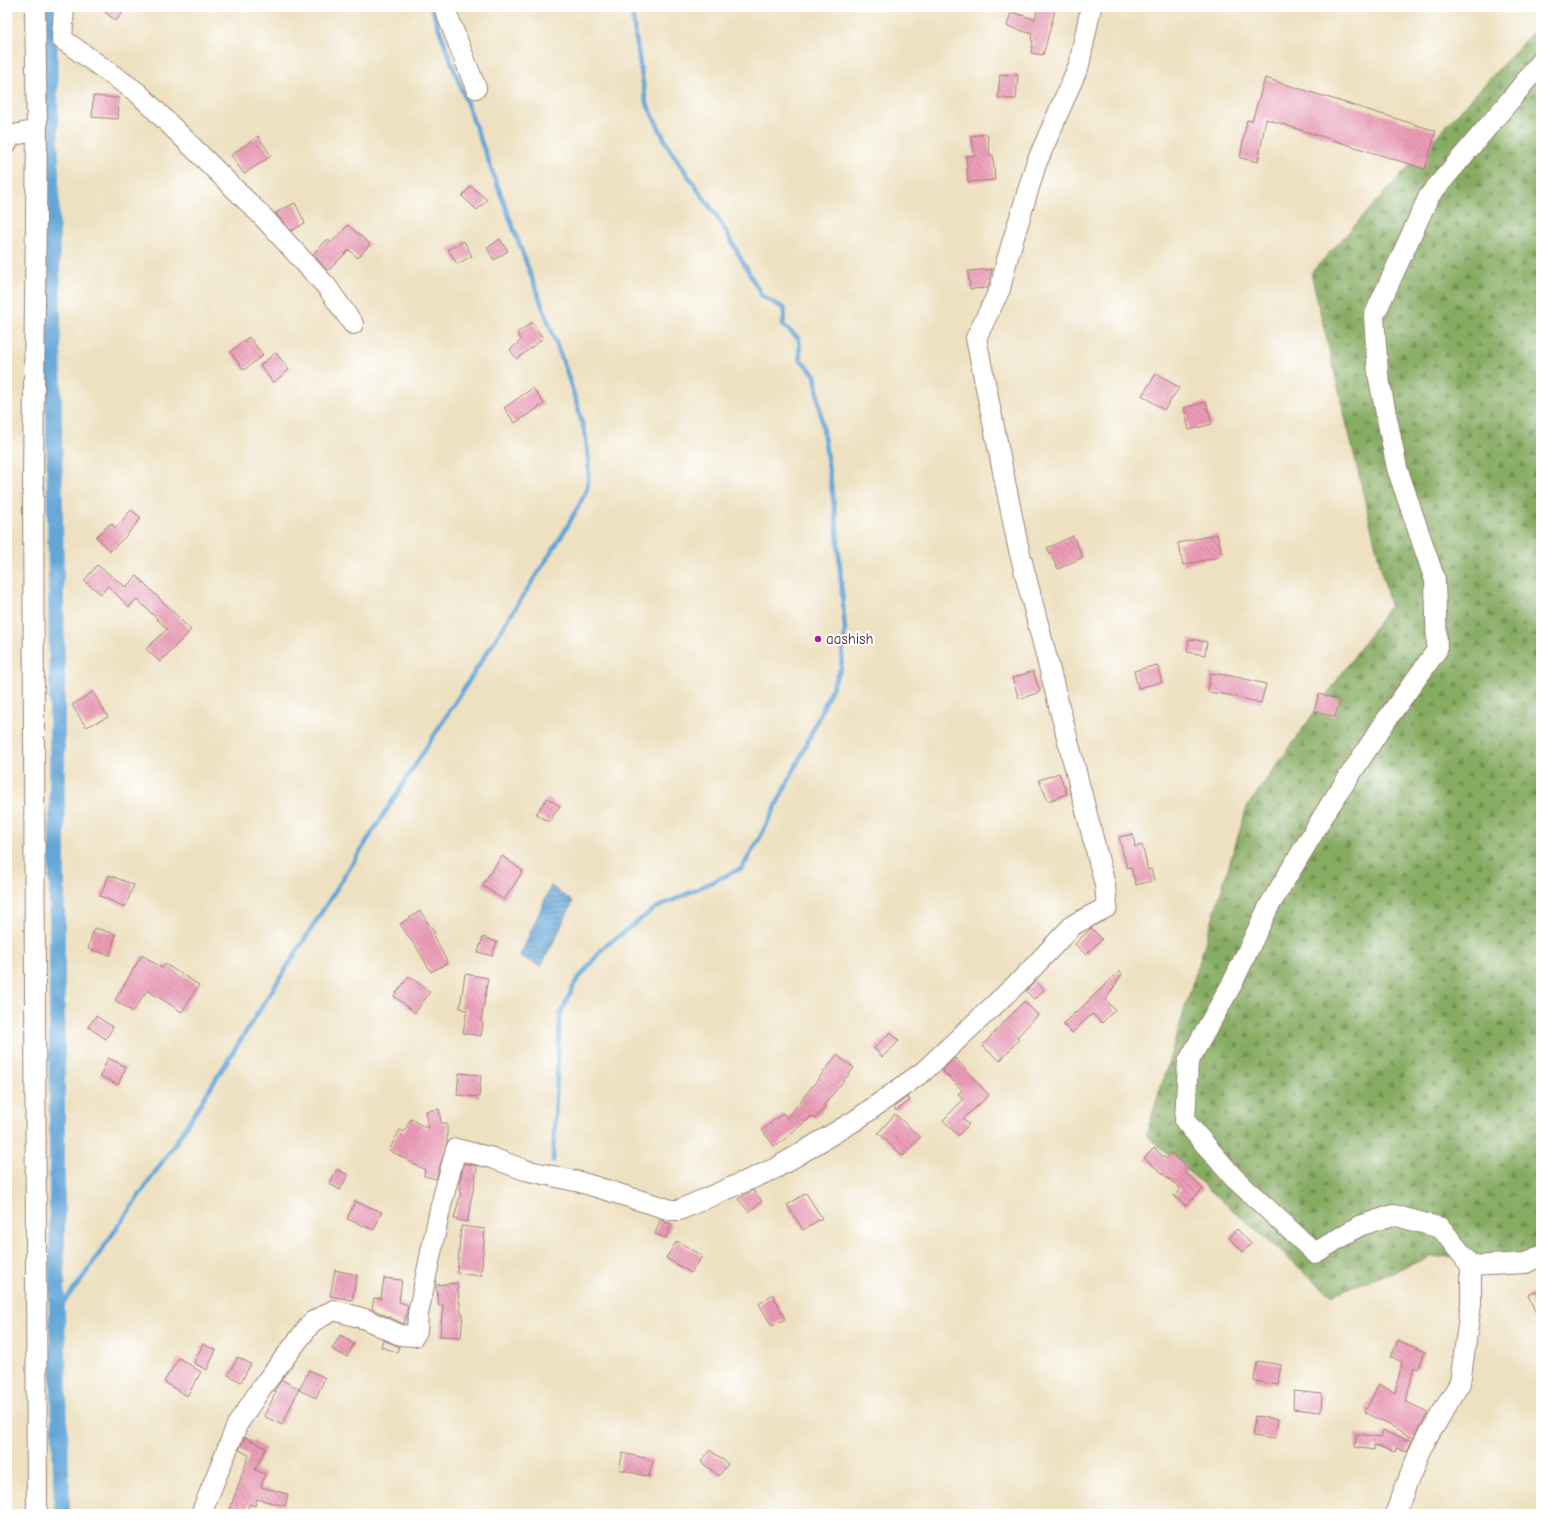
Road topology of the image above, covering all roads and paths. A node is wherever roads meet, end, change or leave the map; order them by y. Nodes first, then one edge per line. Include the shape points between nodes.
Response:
1 (35, 7) edge
2 (64, 7) edge
3 (444, 7) edge
4 (1091, 7) edge
5 (1541, 62) edge
6 (476, 88) dead end
7 (37, 130) junction
8 (7, 143) edge
9 (352, 324) dead end
10 (1541, 1255) edge
11 (1471, 1266) junction
12 (37, 1514) edge
13 (201, 1514) edge
14 (1395, 1514) edge

1 - 7 street
2 - 9 street via 62,39 138,93 268,223 327,287
3 - 6 street
4 - 13 street via 1079,65 1036,164 1000,289 976,338 1018,546 1105,885 1106,907 1073,925 1023,978 924,1071 856,1120 776,1168 679,1210 664,1208 580,1182 525,1170 456,1149 441,1205 414,1336 400,1335 365,1319 334,1310 312,1322 237,1424
5 - 11 street via 1429,196 1374,316 1378,374 1397,468 1435,580 1436,650 1330,805 1270,906 1233,982 1188,1062 1185,1121 1234,1178 1315,1253 1359,1226 1393,1215 1440,1228
7 - 8 street via 10,136
7 - 12 street via 33,490
10 - 11 street via 1526,1263
11 - 14 street via 1471,1304 1460,1383 1421,1448

